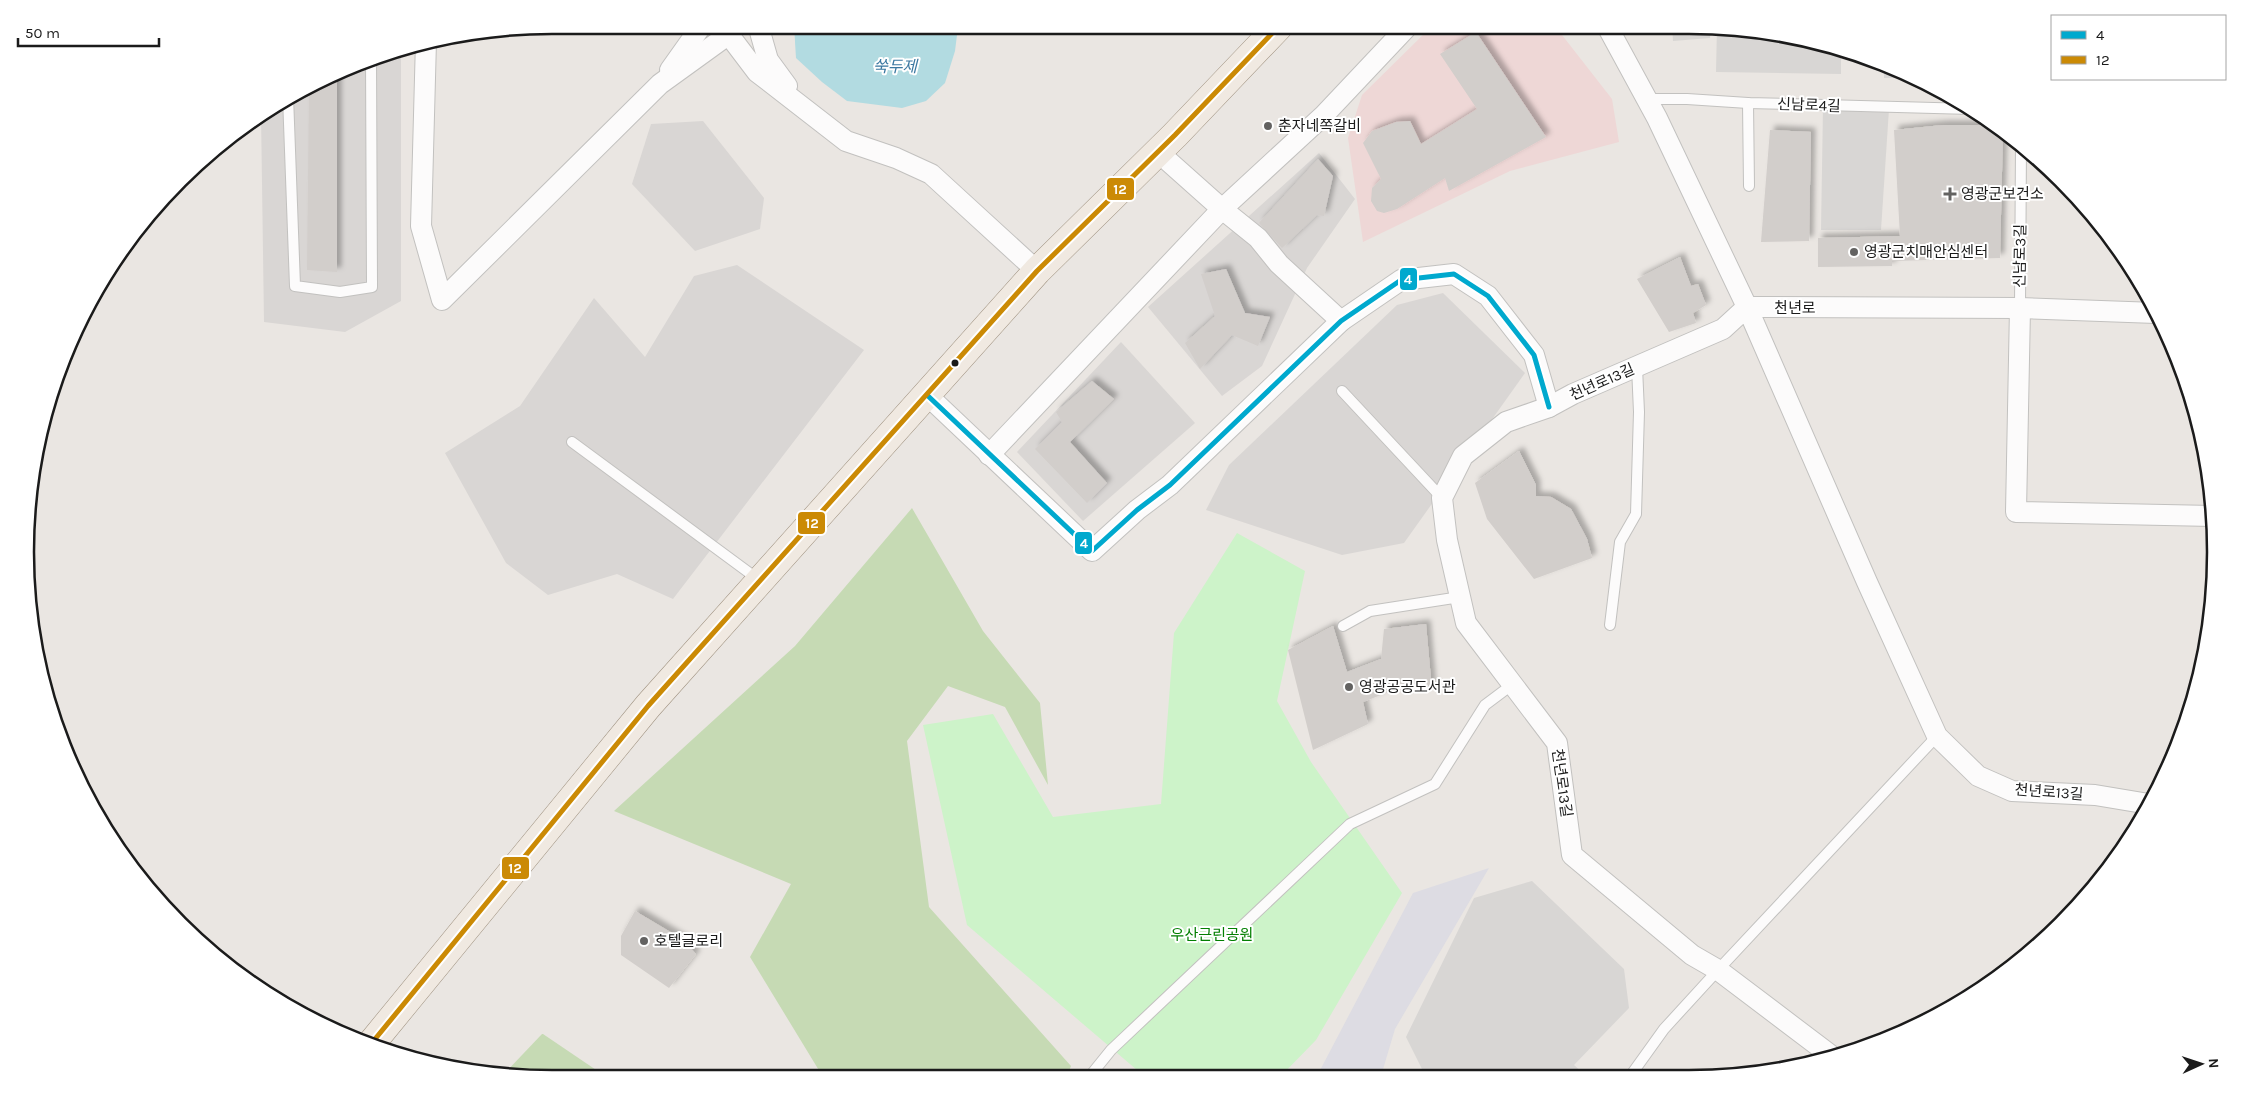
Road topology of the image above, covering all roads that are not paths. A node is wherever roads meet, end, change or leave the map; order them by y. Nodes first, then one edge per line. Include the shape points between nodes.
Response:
1 (696, 34) edge
2 (724, 34) edge
3 (750, 34) edge
4 (761, 34) edge
5 (1271, 34) edge
6 (1400, 34) edge
7 (1611, 34) edge
8 (426, 49) edge
9 (371, 66) edge
10 (660, 84) junction
11 (1647, 99) junction
12 (1748, 103) junction
13 (800, 104) junction
14 (288, 106) edge
15 (1959, 110) edge
16 (1158, 152) junction
17 (2021, 154) edge
18 (1749, 186) dead end
19 (1222, 209) junction
20 (1037, 271) junction
21 (1747, 307) junction
22 (2020, 308) junction
23 (2149, 313) edge
24 (1341, 321) junction
25 (1637, 367) junction
26 (1342, 391) dead end
27 (927, 395) junction
28 (1549, 407) junction
29 (572, 442) dead end
30 (989, 455) junction
31 (1442, 498) junction
32 (2206, 516) edge
33 (760, 581) junction
34 (1460, 597) junction
35 (1610, 625) dead end
36 (1343, 626) dead end
37 (1513, 684) junction
38 (1937, 736) junction
39 (2142, 803) edge
40 (1718, 970) junction
41 (375, 1039) edge
42 (1826, 1052) edge
43 (1095, 1070) edge
44 (1635, 1070) edge

1 - 10 street
2 - 3 street
2 - 10 street
2 - 13 street via 757,72
4 - 13 street via 768,60
5 - 16 main road
6 - 19 street via 1324,115
7 - 11 street
8 - 10 street via 421,226 442,300
9 - 14 lane via 372,287 340,292 295,286
11 - 12 lane, 신남로4길 via 1687,98
11 - 21 street
12 - 15 lane, 신남로4길
12 - 18 lane
13 - 20 street via 846,141 931,174
16 - 19 street
16 - 20 main road
17 - 22 lane, 신남로3길
19 - 24 street via 1258,238 1278,264
19 - 30 street
20 - 27 main road
21 - 22 street, 천년로
21 - 25 street, 천년로13길 via 1724,329
21 - 38 street, 천년로13길
22 - 23 street, 천년로
22 - 32 street via 2016,512
24 - 28 street via 1401,280 1454,274 1488,296 1534,355
24 - 30 street via 1170,485 1092,551
25 - 28 street, 천년로13길
25 - 35 lane via 1636,514 1620,542
26 - 31 lane
27 - 30 street
27 - 33 main road
28 - 31 street, 천년로13길 via 1506,422 1484,438 1463,456
29 - 33 lane
31 - 34 street, 천년로13길 via 1447,540
33 - 41 main road via 648,706
34 - 36 lane via 1370,611
34 - 37 street, 천년로13길 via 1466,623
37 - 40 street, 천년로13길 via 1557,742 1572,855 1692,955
37 - 43 lane via 1485,705 1435,784 1350,824 1111,1050
38 - 39 street, 천년로13길 via 1978,776 2012,791 2095,795
38 - 40 lane
40 - 42 street, 천년로13길
40 - 44 lane via 1664,1029

